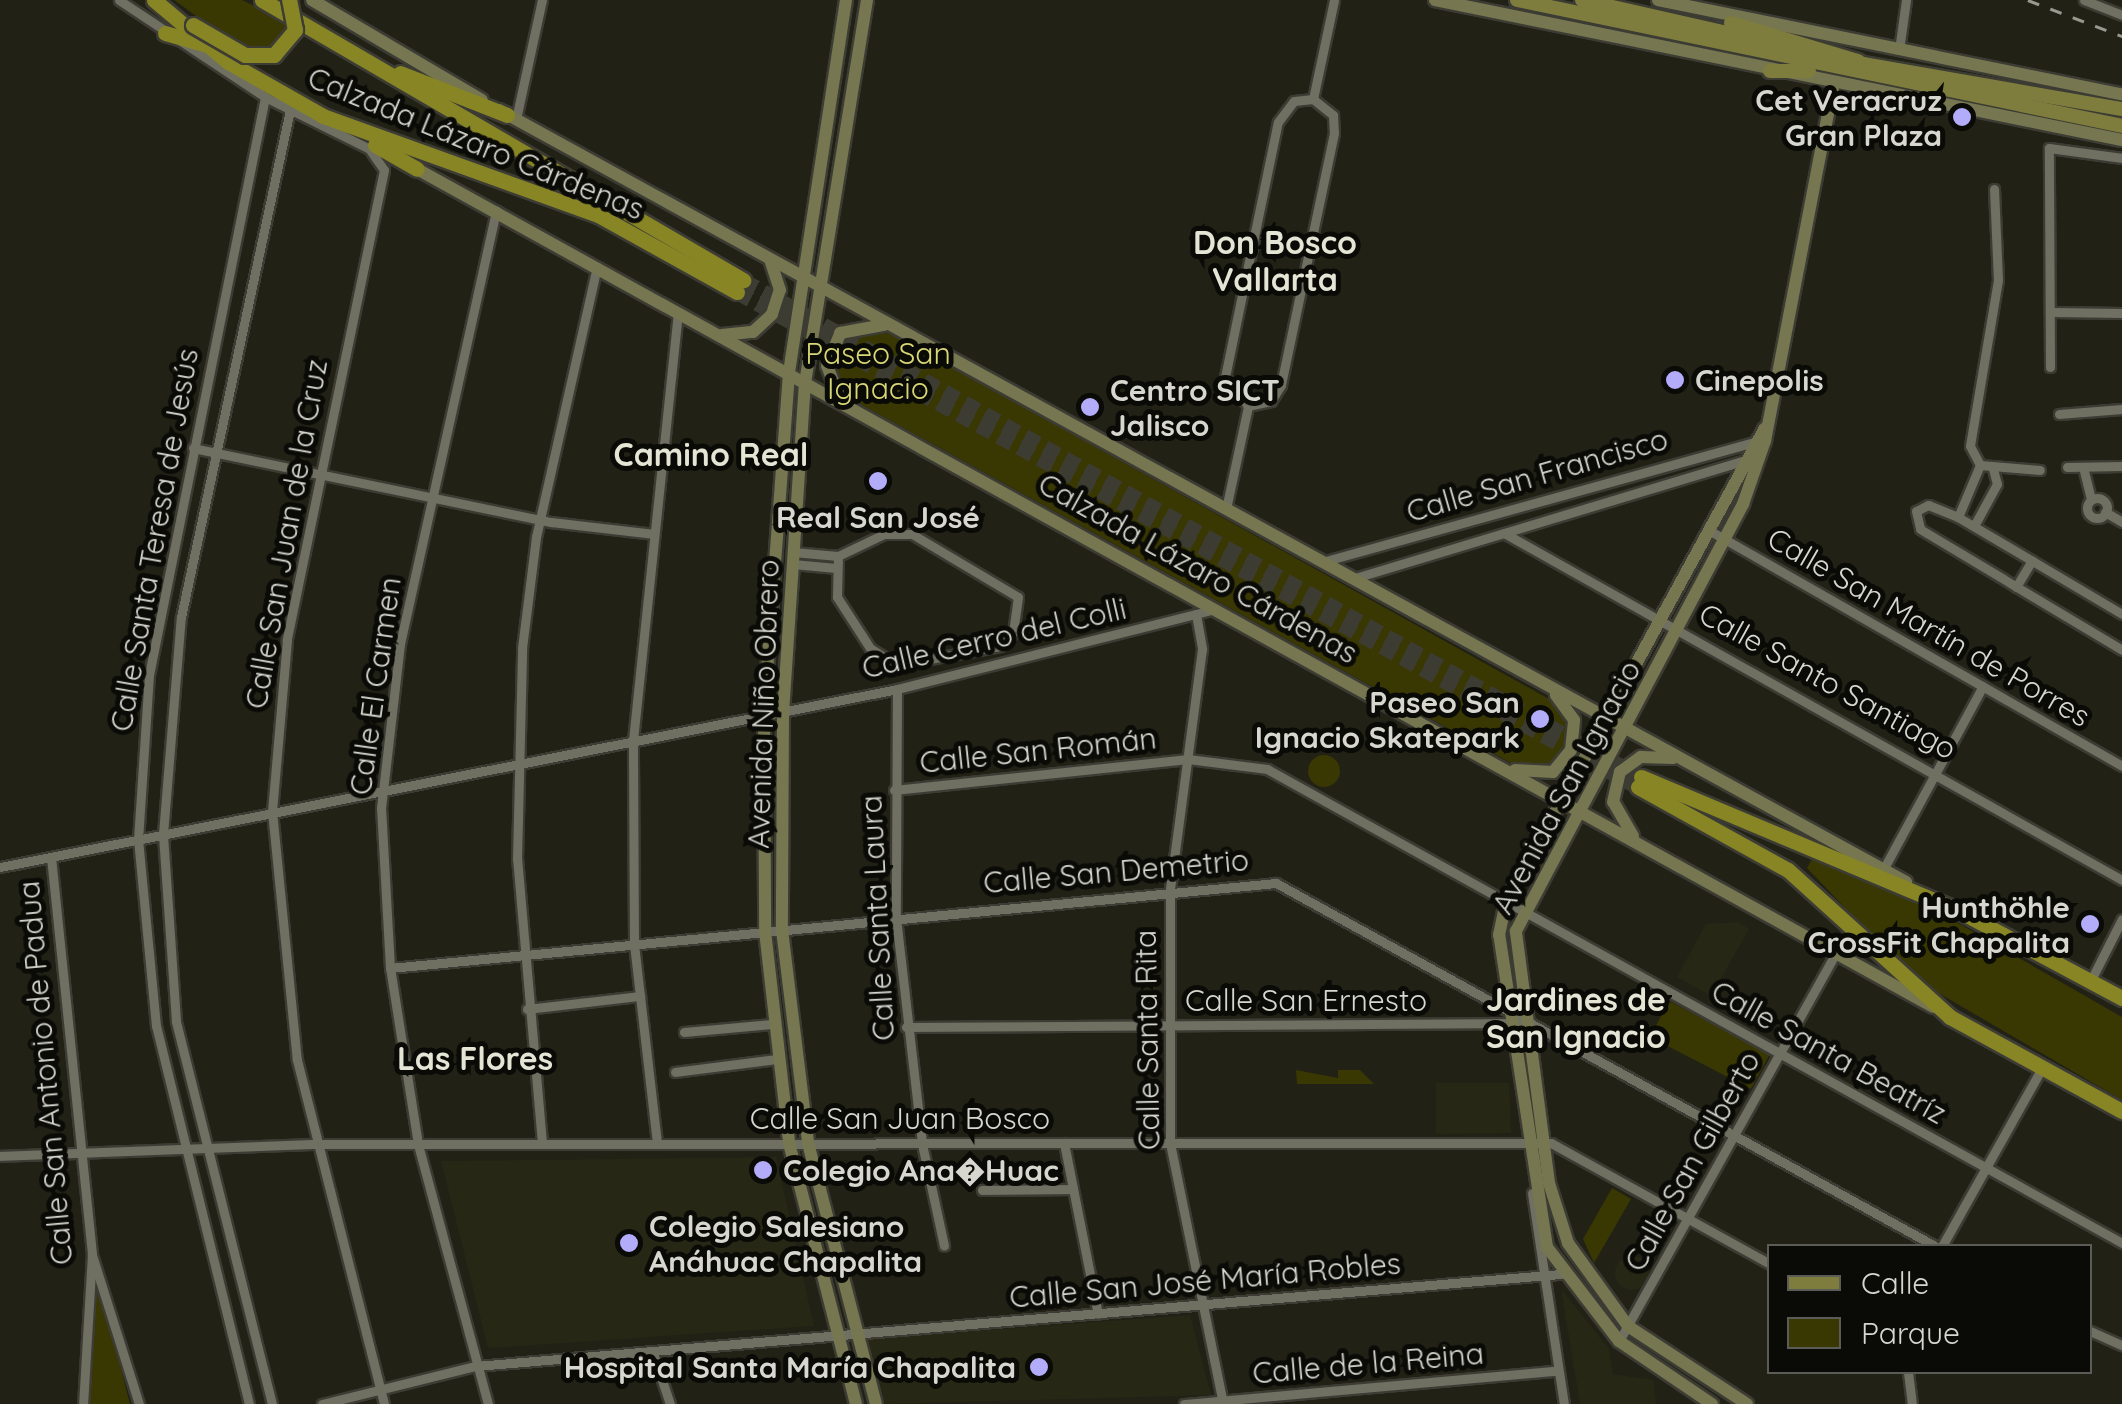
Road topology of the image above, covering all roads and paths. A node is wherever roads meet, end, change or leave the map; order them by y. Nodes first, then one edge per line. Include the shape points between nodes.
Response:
1 (119, 0) edge
2 (154, 0) edge
3 (262, 0) edge
4 (289, 0) edge
5 (312, 0) edge
6 (542, 0) edge
7 (846, 0) edge
8 (867, 0) edge
9 (1334, 0) edge
10 (1435, 0) edge
11 (1517, 0) edge
12 (1582, 0) edge
13 (1620, 0) edge
14 (1906, 0) edge
15 (2084, 0) edge
16 (1655, 4) edge
17 (2122, 14) edge
18 (1731, 23) tunnel mouth
19 (165, 34) junction
20 (208, 45) junction
21 (1899, 50) junction
22 (354, 55) junction
23 (1863, 64) junction
24 (1770, 71) joint
25 (1833, 78) junction
26 (2122, 94) edge
27 (265, 97) junction
28 (1313, 98) junction
29 (2122, 109) edge
30 (290, 110) junction
31 (323, 116) junction
32 (512, 117) junction
33 (2122, 126) edge
34 (2122, 140) edge
35 (370, 150) junction
36 (2122, 158) edge
37 (418, 169) junction
38 (1994, 190) dead end
39 (496, 211) junction
40 (768, 258) junction
41 (597, 267) junction
42 (801, 276) junction
43 (817, 285) junction
44 (678, 312) junction
45 (2053, 312) junction
46 (2122, 313) edge
47 (891, 326) junction
48 (720, 335) junction
49 (2050, 368) dead end
50 (789, 373) junction
51 (805, 382) junction
52 (843, 403) junction
53 (1248, 406) junction
54 (2122, 408) edge
55 (2059, 414) dead end
56 (1762, 437) junction
57 (194, 448) junction
58 (217, 452) junction
59 (1754, 458) junction
60 (1980, 464) junction
61 (2122, 466) edge
62 (2067, 467) dead end
63 (2083, 467) junction
64 (1993, 469) junction
65 (2040, 470) dead end
66 (320, 474) junction
67 (1581, 487) junction
68 (432, 498) junction
69 (2091, 500) junction
70 (1593, 504) junction
71 (1226, 509) junction
72 (2106, 512) junction
73 (1958, 517) junction
74 (540, 520) junction
75 (2122, 522) edge
76 (1974, 526) junction
77 (1442, 527) junction
78 (1712, 532) junction
79 (1504, 533) junction
80 (654, 534) junction
81 (1726, 540) junction
82 (1447, 548) junction
83 (838, 556) junction
84 (793, 558) junction
85 (2032, 560) junction
86 (1322, 562) junction
87 (836, 568) junction
88 (1355, 578) junction
89 (2016, 587) junction
90 (1215, 608) junction
91 (1196, 614) junction
92 (2122, 614) edge
93 (1664, 618) junction
94 (1679, 627) junction
95 (2122, 650) edge
96 (1983, 686) junction
97 (1549, 687) junction
98 (897, 689) junction
99 (783, 711) junction
100 (764, 714) junction
101 (1607, 719) junction
102 (1624, 728) junction
103 (633, 740) junction
104 (1459, 744) junction
105 (1188, 759) junction
106 (1680, 759) junction
107 (519, 764) junction
108 (2122, 766) edge
109 (1936, 771) junction
110 (382, 790) junction
111 (894, 790) junction
112 (1562, 802) junction
113 (272, 810) junction
114 (1578, 811) junction
115 (163, 834) junction
116 (138, 840) junction
117 (1640, 845) junction
118 (50, 857) junction
119 (0, 867) edge
120 (1883, 870) junction
121 (2122, 880) edge
122 (1170, 889) junction
123 (1506, 902) junction
124 (1957, 910) junction
125 (1522, 911) junction
126 (896, 918) junction
127 (2122, 919) edge
128 (782, 930) junction
129 (765, 931) junction
130 (634, 944) junction
131 (1836, 952) junction
132 (522, 955) junction
133 (390, 968) junction
134 (2091, 980) junction
135 (640, 996) junction
136 (2122, 998) edge
137 (527, 1009) junction
138 (1950, 1017) junction
139 (1509, 1019) junction
140 (1526, 1023) junction
141 (772, 1024) junction
142 (1170, 1026) junction
143 (906, 1027) junction
144 (684, 1032) dead end
145 (1780, 1053) junction
146 (776, 1059) junction
147 (2043, 1066) junction
148 (674, 1072) dead end
149 (2122, 1111) edge
150 (1734, 1136) junction
151 (1064, 1142) junction
152 (1170, 1142) junction
153 (657, 1143) junction
154 (789, 1143) junction
155 (808, 1143) junction
156 (1524, 1143) junction
157 (1542, 1143) junction
158 (314, 1144) junction
159 (418, 1144) junction
160 (542, 1144) junction
161 (922, 1144) junction
162 (204, 1149) junction
163 (182, 1150) junction
164 (74, 1152) junction
165 (0, 1156) edge
166 (1986, 1167) junction
167 (1073, 1189) junction
168 (982, 1190) dead end
169 (1532, 1193) junction
170 (1688, 1219) junction
171 (2122, 1243) edge
172 (1931, 1244) edge
173 (1943, 1244) edge
174 (944, 1246) dead end
175 (92, 1254) junction
176 (1767, 1262) edge
177 (1561, 1274) junction
178 (1542, 1276) junction
179 (1198, 1305) junction
180 (1098, 1314) junction
181 (1628, 1326) junction
182 (2092, 1333) edge
183 (853, 1336) junction
184 (834, 1337) junction
185 (1619, 1342) junction
186 (2122, 1345) edge
187 (653, 1353) junction
188 (476, 1366) junction
189 (1557, 1372) junction
190 (1908, 1374) edge
191 (379, 1386) junction
192 (1222, 1402) edge
193 (84, 1404) edge
194 (139, 1404) edge
195 (249, 1404) edge
196 (272, 1404) edge
197 (322, 1404) edge
198 (384, 1404) edge
199 (488, 1404) edge
200 (670, 1404) edge
201 (856, 1404) edge
202 (876, 1404) edge
203 (1184, 1404) edge
204 (1564, 1404) edge
205 (1712, 1404) edge
206 (1747, 1404) edge
207 (1912, 1404) edge

1 - 19 street
2 - 4 highway, bridge via 245,55 274,55 295,30
2 - 20 highway, Calzada Lázaro Cárdenas
3 - 22 highway, Calzada Lázaro Cárdenas via 314,22
5 - 32 street, Calzada Lázaro Cárdenas
6 - 32 street
7 - 42 street, Avenida Niño Obrero
8 - 43 street, Avenida Niño Obrero
9 - 28 street
10 - 24 street
11 - 25 main road
12 - 23 main road
13 - 16 main road
14 - 21 street
15 - 17 street
16 - 21 street
18 - 23 main road via 1844,50
19 - 20 highway
19 - 27 street
20 - 31 highway, Calzada Lázaro Cárdenas
21 - 26 street
22 - 31 highway, Calzada Lázaro Cárdenas via 740,286 598,216
22 - 32 highway
23 - 29 main road
24 - 25 main road
25 - 33 main road
25 - 34 street
25 - 56 street, Avenida San Ignacio
27 - 30 street
27 - 57 street, Calle Santa Teresa de Jesús
28 - 53 street via 1332,115 1334,133 1285,366 1271,401
28 - 53 street via 1294,100 1278,122 1225,378
30 - 35 street
30 - 58 street, Calle Santa Teresa de Jesús
31 - 37 highway
32 - 40 street, Calzada Lázaro Cárdenas
35 - 37 street
35 - 66 street, Calle San Juan de la Cruz via 384,170
36 - 45 street via 2049,148 2044,219
37 - 39 street, Calzada Lázaro Cárdenas
38 - 60 street via 1998,280 1970,446
39 - 41 street, Calzada Lázaro Cárdenas
39 - 68 street, Calle El Carmen
40 - 42 street, Calzada Lázaro Cárdenas
40 - 48 street via 780,281 772,314 753,332
41 - 44 street, Calzada Lázaro Cárdenas
41 - 74 street
42 - 43 street, Calzada Lázaro Cárdenas
42 - 50 street, Avenida Niño Obrero
43 - 47 street, Calzada Lázaro Cárdenas
43 - 51 street, Avenida Niño Obrero
44 - 48 street, Calzada Lázaro Cárdenas
44 - 80 street
45 - 46 street
45 - 49 street
47 - 52 street via 840,334 828,366
47 - 71 street, Calzada Lázaro Cárdenas
48 - 50 street, Calzada Lázaro Cárdenas
50 - 51 street, Calzada Lázaro Cárdenas
50 - 100 street, Avenida Niño Obrero
51 - 52 street, Calzada Lázaro Cárdenas
51 - 84 street, Avenida Niño Obrero
52 - 90 street, Calzada Lázaro Cárdenas
53 - 71 street
54 - 55 street
56 - 59 street, Avenida San Ignacio
56 - 67 street, Calle San Francisco
57 - 58 street
57 - 116 street, Calle Santa Teresa de Jesús via 149,675
58 - 66 street
58 - 115 street, Calle Santa Teresa de Jesús via 172,677
59 - 70 street, Calle San Francisco
59 - 78 street, Avenida San Ignacio
59 - 81 street, Avenida San Ignacio
60 - 64 street
60 - 73 street
61 - 63 street
62 - 63 street
63 - 69 street
64 - 65 street
64 - 76 street via 1997,484
66 - 68 street
66 - 113 street, Calle San Juan de la Cruz via 287,640
67 - 70 street
67 - 77 street, Calle San Francisco
68 - 74 street
68 - 110 street, Calle El Carmen
69 - 72 street
69 - 72 street via 2090,515
70 - 79 street, Calle San Francisco
71 - 86 street, Calzada Lázaro Cárdenas
72 - 75 street
73 - 76 street
73 - 89 street via 1928,504 1914,519
74 - 80 street
74 - 107 street
76 - 85 street
77 - 82 street
77 - 86 street, Calle San Francisco
78 - 81 street, Calle San Martín de Porres
78 - 93 street, Avenida San Ignacio
79 - 82 street, Calle San Francisco
79 - 93 street, Calle Santo Santiago
80 - 103 street
81 - 94 street, Avenida San Ignacio
81 - 96 street, Calle San Martín de Porres
82 - 88 street, Calle San Francisco
83 - 84 street
83 - 87 street
83 - 87 street via 884,534 912,534 1018,597 1013,634 1000,646 896,664 870,648 837,597
84 - 87 street
84 - 99 street, Avenida Niño Obrero
85 - 89 street
85 - 92 street
86 - 88 street, Calzada Lázaro Cárdenas
88 - 97 street, Calzada Lázaro Cárdenas
89 - 95 street
90 - 91 street, Calle Cerro del Colli
90 - 104 street, Calzada Lázaro Cárdenas
91 - 98 street, Calle Cerro del Colli
91 - 105 street, Calle Santa Rita via 1202,650
93 - 94 street, Calle Santo Santiago
93 - 101 street, Avenida San Ignacio
94 - 102 street, Avenida San Ignacio
94 - 109 street, Calle Santo Santiago
96 - 108 street, Calle San Martín de Porres
96 - 109 street
97 - 101 street, Calzada Lázaro Cárdenas
97 - 104 street via 1576,736 1553,772 1523,774
98 - 99 street, Calle Cerro del Colli
98 - 111 street, Calle Santa Laura
99 - 100 street, Calle Cerro del Colli
99 - 128 street, Avenida Niño Obrero
100 - 103 street, Calle Cerro del Colli
100 - 129 street, Avenida Niño Obrero
101 - 102 street, Calzada Lázaro Cárdenas
101 - 112 street, Avenida San Ignacio
102 - 106 street, Calzada Lázaro Cárdenas
102 - 114 street, Avenida San Ignacio
103 - 107 street, Calle Cerro del Colli
103 - 130 street
104 - 112 street, Calzada Lázaro Cárdenas
105 - 111 street, Calle San Román
105 - 122 street, Calle Santa Rita
105 - 123 street, Calle Santa Beatríz via 1239,761 1289,779
106 - 117 street via 1641,757 1620,772 1612,802
106 - 120 street, Calzada Lázaro Cárdenas
107 - 110 street, Calle Cerro del Colli
107 - 132 street
109 - 120 street
109 - 121 street, Calle Santo Santiago
110 - 113 street, Calle Cerro del Colli
110 - 133 street, Calle El Carmen
111 - 126 street, Calle Santa Laura
112 - 114 street, Calzada Lázaro Cárdenas
112 - 123 street, Avenida San Ignacio
113 - 115 street, Calle Cerro del Colli
113 - 158 street, Calle San Juan de la Cruz via 283,978
114 - 117 street, Calzada Lázaro Cárdenas
114 - 125 street, Avenida San Ignacio
115 - 116 street, Calle Cerro del Colli
115 - 162 street, Calle Santa Teresa de Jesús via 176,1021
116 - 118 street, Calle Cerro del Colli
116 - 163 street, Calle Santa Teresa de Jesús via 149,980
117 - 131 street, Calzada Lázaro Cárdenas
118 - 119 street, Calle Cerro del Colli
118 - 164 street, Calle San Antonio de Padua
120 - 124 street, Calzada Lázaro Cárdenas
122 - 126 street, Calle San Demetrio
122 - 139 street, Calle San Demetrio via 1287,887
122 - 142 street, Calle Santa Rita
123 - 125 street, Calle Santa Beatríz
123 - 139 street, Avenida San Ignacio via 1499,935
124 - 134 highway, Calzada Lázaro Cárdenas
124 - 138 highway, Calzada Lázaro Cárdenas via 1639,782 1788,870
125 - 140 street, Avenida San Ignacio via 1516,930
125 - 145 street, Calle Santa Beatríz
126 - 128 street, Calle San Demetrio
126 - 143 street, Calle Santa Laura
127 - 134 street
128 - 129 street, Calle San Demetrio
128 - 155 street, Avenida Niño Obrero
129 - 130 street, Calle San Demetrio
129 - 141 street, Avenida Niño Obrero
130 - 132 street, Calle San Demetrio
130 - 135 street
131 - 138 street, Calzada Lázaro Cárdenas
131 - 145 street, Calle San Gilberto
132 - 133 street, Calle San Demetrio
132 - 137 street
133 - 159 street, Calle El Carmen
134 - 136 highway, Calzada Lázaro Cárdenas
135 - 137 street
135 - 153 street
137 - 160 street
138 - 147 highway, Calzada Lázaro Cárdenas
139 - 140 street, Calle San Demetrio
139 - 142 street, Calle San Ernesto
139 - 156 street, Avenida San Ignacio
140 - 150 street, Calle San Demetrio
140 - 157 street, Avenida San Ignacio
141 - 144 street
141 - 146 street, Avenida Niño Obrero
142 - 143 street, Calle San Ernesto
142 - 152 street, Calle Santa Rita
143 - 161 street, Calle Santa Laura
145 - 150 street, Calle San Gilberto
145 - 166 street, Calle Santa Beatríz
146 - 148 street
146 - 154 street, Avenida Niño Obrero
147 - 149 highway, Calzada Lázaro Cárdenas
147 - 166 street
150 - 170 street, Calle San Gilberto
150 - 172 street, Calle San Demetrio
151 - 152 street, Calle San Juan Bosco
151 - 161 street, Calle San Juan Bosco
151 - 167 street
152 - 156 street, Calle San Juan Bosco
152 - 179 street, Calle Santa Rita
153 - 154 street, Calle San Juan Bosco
153 - 160 street, Calle San Juan Bosco
154 - 155 street, Calle San Juan Bosco
154 - 184 street, Avenida Niño Obrero
155 - 161 street, Calle San Juan Bosco
155 - 183 street, Avenida Niño Obrero
156 - 157 street, Calle San Juan Bosco
156 - 169 street, Avenida San Ignacio
157 - 170 street, Calle San Juan Bosco
157 - 181 street, Avenida San Ignacio via 1568,1243
158 - 159 street, Calle San Juan Bosco
158 - 162 street, Calle San Juan Bosco
158 - 191 street, Calle San Juan de la Cruz
159 - 160 street, Calle San Juan Bosco
159 - 188 street, Calle El Carmen
161 - 174 street, Calle Santa Laura
162 - 163 street, Calle San Juan Bosco
162 - 196 street, Calle Santa Teresa de Jesús
163 - 164 street, Calle San Juan Bosco
163 - 195 street, Calle Santa Teresa de Jesús
164 - 165 street, Calle San Juan Bosco
164 - 175 street, Calle San Antonio de Padua
166 - 171 street, Calle Santa Beatríz
166 - 173 street
167 - 168 street
167 - 180 street
169 - 177 street, Avenida San Ignacio
169 - 178 street
170 - 176 street, Calle San Juan Bosco
170 - 181 street, Calle San Gilberto
175 - 193 street, Calle San Antonio de Padua
175 - 194 street
177 - 178 street, Calle San José María Robles
177 - 185 street, Avenida San Ignacio
178 - 179 street, Calle San José María Robles
178 - 189 street
179 - 180 street, Calle San José María Robles
179 - 192 street, Calle Santa Rita
180 - 183 street, Calle San José María Robles
181 - 185 street, Calle San Gilberto
181 - 206 street, Avenida San Ignacio
182 - 186 street
183 - 184 street, Calle San José María Robles
183 - 202 street, Avenida Niño Obrero
184 - 187 street, Calle San José María Robles
184 - 201 street, Avenida Niño Obrero
185 - 205 street, Avenida San Ignacio
187 - 188 street, Calle San José María Robles
187 - 200 street
188 - 191 street, Calle San José María Robles
188 - 199 street, Calle El Carmen
189 - 192 street, Calle de la Reina
189 - 204 street
190 - 207 street
191 - 197 street, Calle San José María Robles
191 - 198 street, Calle San Juan de la Cruz
192 - 203 street, Calle de la Reina

